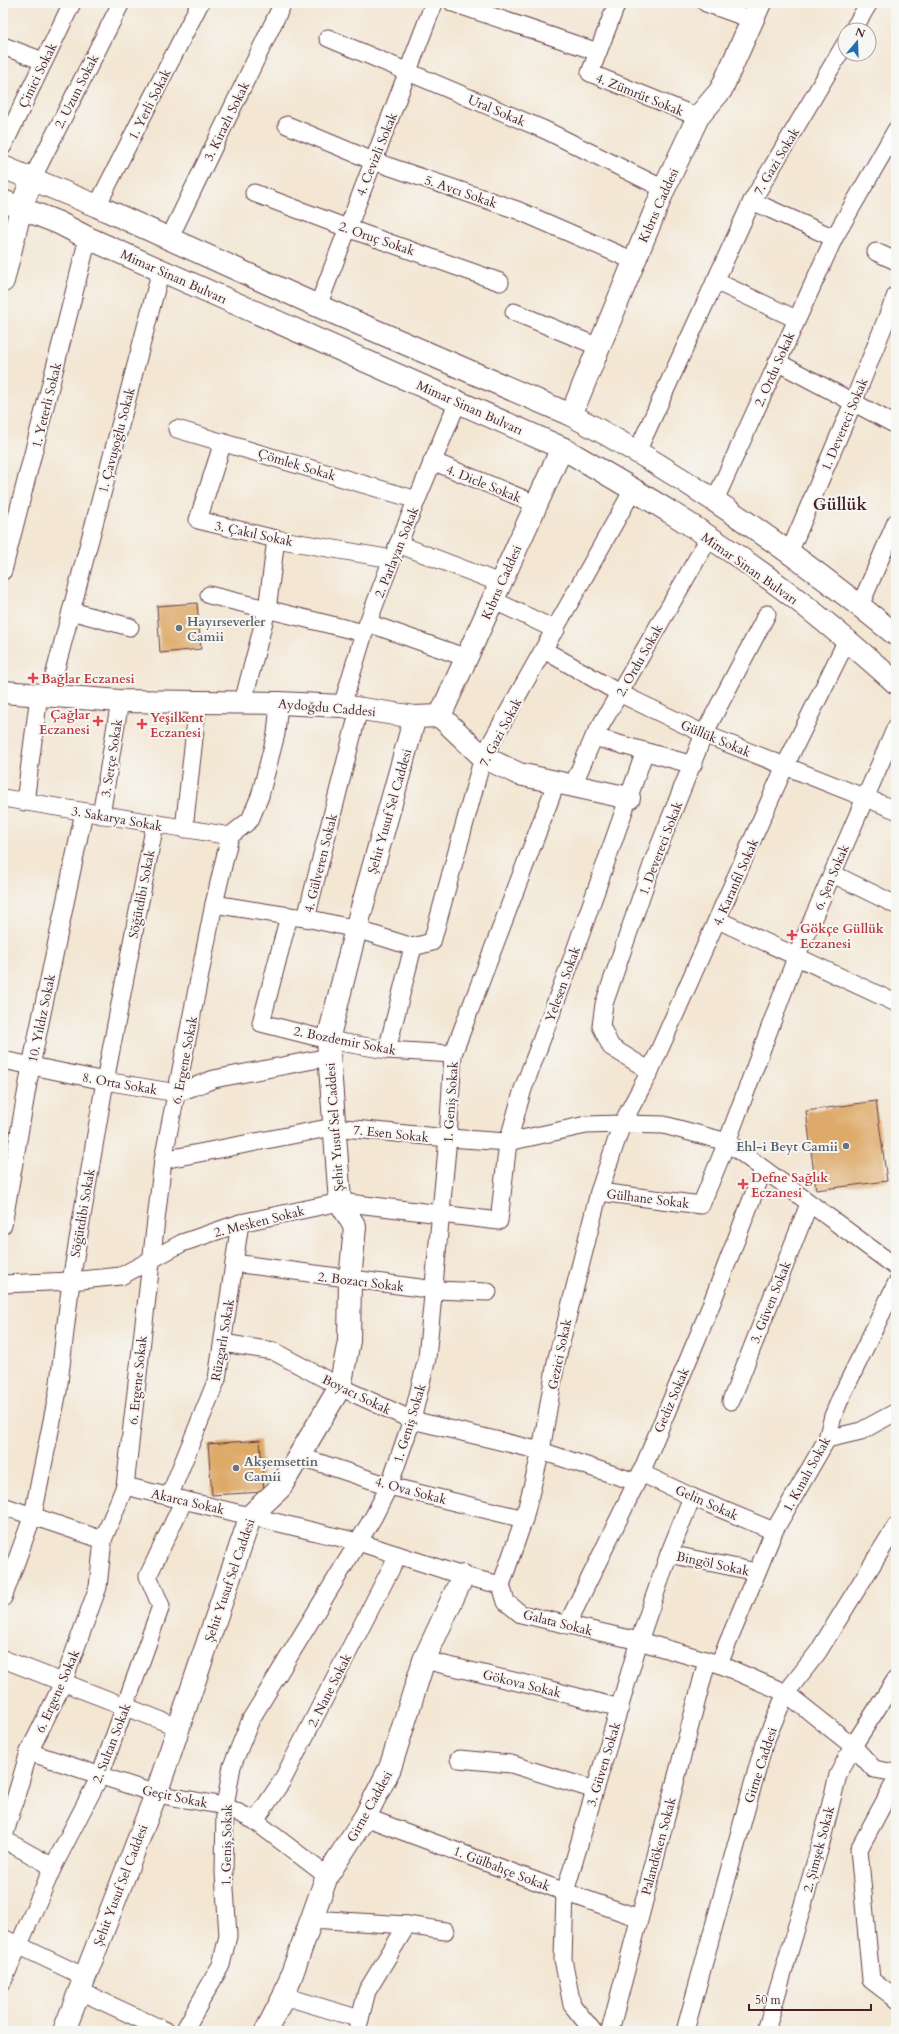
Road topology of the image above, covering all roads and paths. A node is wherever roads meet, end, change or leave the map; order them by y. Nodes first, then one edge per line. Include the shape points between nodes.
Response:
1 (72, 3) edge
2 (121, 3) edge
3 (200, 3) edge
4 (283, 3) edge
5 (434, 3) edge
6 (453, 3) edge
7 (617, 3) edge
8 (706, 3) edge
9 (869, 3) edge
10 (756, 12) edge
11 (858, 22) edge
12 (328, 38) dead end
13 (3, 46) edge
14 (598, 52) junction
15 (837, 58) edge
16 (43, 61) junction
17 (409, 72) junction
18 (698, 117) junction
19 (288, 124) dead end
20 (896, 130) edge
21 (3, 146) edge
22 (373, 161) junction
23 (3, 167) edge
24 (3, 172) edge
25 (32, 179) junction
26 (3, 182) edge
27 (664, 189) junction
28 (254, 193) dead end
29 (752, 201) junction
30 (12, 204) edge
31 (97, 206) junction
32 (59, 223) junction
33 (347, 228) junction
34 (88, 238) junction
35 (834, 238) junction
36 (169, 239) junction
37 (876, 252) dead end
38 (634, 261) junction
39 (896, 261) edge
40 (161, 270) junction
41 (3, 281) edge
42 (500, 282) dead end
43 (715, 282) junction
44 (896, 295) edge
45 (318, 306) junction
46 (514, 312) dead end
47 (796, 319) junction
48 (599, 347) junction
49 (777, 362) junction
50 (458, 401) junction
51 (853, 403) junction
52 (571, 415) junction
53 (896, 425) edge
54 (177, 429) dead end
55 (223, 442) junction
56 (562, 448) junction
57 (637, 452) junction
58 (432, 461) junction
59 (633, 490) junction
60 (417, 500) junction
61 (715, 500) junction
62 (536, 504) junction
63 (896, 522) edge
64 (709, 538) junction
65 (276, 539) junction
66 (398, 544) junction
67 (789, 553) junction
68 (392, 559) junction
69 (3, 571) edge
70 (496, 592) junction
71 (209, 595) dead end
72 (860, 606) junction
73 (267, 610) junction
74 (71, 611) junction
75 (767, 614) dead end
76 (130, 627) dead end
77 (366, 628) junction
78 (556, 630) junction
79 (896, 635) edge
80 (847, 640) junction
81 (544, 650) junction
82 (467, 658) junction
83 (896, 684) edge
84 (3, 692) edge
85 (619, 693) junction
86 (44, 695) junction
87 (120, 701) junction
88 (198, 702) junction
89 (243, 702) junction
90 (280, 703) junction
91 (351, 708) junction
92 (440, 716) junction
93 (415, 717) junction
94 (896, 726) edge
95 (704, 734) junction
96 (594, 737) junction
97 (645, 751) junction
98 (483, 757) junction
99 (692, 765) junction
100 (785, 766) junction
101 (565, 783) junction
102 (3, 798) edge
103 (629, 798) junction
104 (864, 798) junction
105 (25, 802) junction
106 (896, 810) edge
107 (84, 812) junction
108 (101, 815) junction
109 (155, 824) junction
110 (184, 829) junction
111 (230, 836) junction
112 (833, 874) junction
113 (214, 904) junction
114 (896, 905) edge
115 (289, 916) junction
116 (306, 918) junction
117 (718, 920) junction
118 (356, 929) junction
119 (413, 947) junction
120 (796, 955) junction
121 (896, 1003) edge
122 (261, 1022) joint
123 (329, 1048) junction
124 (386, 1050) junction
125 (453, 1054) junction
126 (3, 1060) edge
127 (31, 1066) junction
128 (650, 1071) junction
129 (104, 1081) junction
130 (177, 1093) junction
131 (622, 1124) junction
132 (333, 1127) junction
133 (448, 1138) junction
134 (508, 1142) junction
135 (727, 1142) junction
136 (163, 1160) junction
137 (763, 1170) junction
138 (599, 1192) junction
139 (340, 1202) junction
140 (809, 1204) junction
141 (440, 1214) junction
142 (499, 1221) joint
143 (240, 1223) junction
144 (3, 1225) edge
145 (150, 1260) junction
146 (234, 1263) junction
147 (896, 1267) edge
148 (350, 1280) junction
149 (71, 1281) junction
150 (3, 1284) edge
151 (896, 1284) edge
152 (435, 1290) junction
153 (488, 1292) dead end
154 (223, 1343) junction
155 (340, 1387) junction
156 (731, 1401) dead end
157 (896, 1412) edge
158 (412, 1420) junction
159 (827, 1439) junction
160 (541, 1451) junction
161 (299, 1456) junction
162 (639, 1478) junction
163 (125, 1486) junction
164 (389, 1486) junction
165 (692, 1496) junction
166 (176, 1498) junction
167 (3, 1506) edge
168 (34, 1515) junction
169 (250, 1515) junction
170 (524, 1519) junction
171 (896, 1526) edge
172 (774, 1531) junction
173 (103, 1540) junction
174 (358, 1542) junction
175 (669, 1554) junction
176 (398, 1555) junction
177 (757, 1572) junction
178 (463, 1576) junction
179 (501, 1585) junction
180 (3, 1598) edge
181 (566, 1625) junction
182 (639, 1641) junction
183 (3, 1659) edge
184 (424, 1660) junction
185 (713, 1662) junction
186 (896, 1679) edge
187 (63, 1683) junction
188 (786, 1693) junction
189 (124, 1707) junction
190 (620, 1708) junction
191 (178, 1727) junction
192 (853, 1746) junction
193 (29, 1752) junction
194 (459, 1758) dead end
195 (896, 1773) edge
196 (100, 1776) junction
197 (896, 1780) edge
198 (595, 1790) junction
199 (156, 1794) junction
200 (225, 1806) junction
201 (365, 1817) junction
202 (255, 1821) junction
203 (3, 1839) edge
204 (53, 1867) junction
205 (328, 1876) junction
206 (565, 1892) junction
207 (639, 1918) junction
208 (311, 1919) junction
209 (407, 1925) junction
210 (445, 1931) dead end
211 (3, 1938) edge
212 (18, 1946) junction
213 (3, 1982) edge
214 (82, 1984) junction
215 (284, 1996) junction
216 (896, 1999) edge
217 (359, 2025) edge
218 (590, 2030) edge
219 (64, 2031) edge
220 (166, 2031) edge
221 (184, 2031) edge
222 (266, 2031) edge
223 (610, 2031) edge
224 (684, 2031) edge
225 (766, 2031) edge

1 - 16 street, Çinici Sokak
2 - 25 street, 2. Uzun Sokak
3 - 31 street, 1. Yerli Sokak
4 - 36 street, 3. Kirazlı Sokak
5 - 17 street, 4. Cevizli Sokak
6 - 14 street, 4. Zümrüt Sokak
7 - 14 street
8 - 10 street
9 - 11 street
10 - 18 main road, Kıbrıs Caddesi via 721,90
12 - 17 street, Ural Sokak
13 - 16 street
14 - 18 street, 4. Zümrüt Sokak via 590,73
15 - 29 street, 7. Gazi Sokak
16 - 21 street, Çinici Sokak
17 - 22 street, 4. Cevizli Sokak
17 - 27 street, Ural Sokak via 545,130
18 - 27 main road, Kıbrıs Caddesi
19 - 22 street, 5. Avcı Sokak
20 - 35 street, 2. Ordu Sokak
22 - 33 street, 4. Cevizli Sokak
22 - 38 street, 5. Avcı Sokak via 517,210
23 - 25 main road
24 - 26 main road via 6,175
25 - 30 main road
25 - 31 main road
27 - 38 main road, Kıbrıs Caddesi
28 - 33 street, 2. Oruç Sokak
29 - 35 street
29 - 43 street, 7. Gazi Sokak
30 - 32 main road, Mimar Sinan Bulvarı
30 - 41 main road
31 - 36 main road
32 - 34 main road, Mimar Sinan Bulvarı
32 - 36 main road via 41,211 40,203 49,200 133,236
33 - 42 street, 2. Oruç Sokak
33 - 45 street, 4. Cevizli Sokak
34 - 40 main road, Mimar Sinan Bulvarı
34 - 69 street, 1. Yeterli Sokak
35 - 47 street, 2. Ordu Sokak
36 - 45 main road
37 - 39 street
38 - 48 main road, Kıbrıs Caddesi
40 - 50 main road, Mimar Sinan Bulvarı
40 - 74 street, 1. Çavuşoğlu Sokak
43 - 47 street
43 - 57 street, 7. Gazi Sokak
44 - 51 street, 1. Devereci Sokak
45 - 52 main road
46 - 48 street
47 - 49 street, 2. Ordu Sokak
48 - 52 main road, Kıbrıs Caddesi
49 - 51 street
49 - 61 street, 2. Ordu Sokak
50 - 56 main road, Mimar Sinan Bulvarı
50 - 58 street, 2. Parlayan Sokak
51 - 53 street
51 - 67 street, 1. Devereci Sokak
52 - 57 main road
54 - 55 street, Çömlek Sokak
55 - 60 street, Çömlek Sokak
55 - 65 street, 3. Çakıl Sokak via 198,520
56 - 59 main road, Mimar Sinan Bulvarı
56 - 62 main road, Kıbrıs Caddesi
57 - 61 main road
58 - 60 street, 2. Parlayan Sokak
58 - 62 street, 4. Dicle Sokak
59 - 64 main road, Mimar Sinan Bulvarı
59 - 78 street, 7. Gazi Sokak
60 - 66 street, 2. Parlayan Sokak
61 - 67 main road
62 - 70 main road, Kıbrıs Caddesi
63 - 72 street
64 - 80 main road, Mimar Sinan Bulvarı via 782,587
64 - 85 street, 2. Ordu Sokak
65 - 68 street, 3. Çakıl Sokak
65 - 73 street
66 - 68 street, 2. Parlayan Sokak
66 - 70 street
67 - 72 main road
68 - 77 street, 2. Parlayan Sokak
70 - 78 street
70 - 82 main road, Kıbrıs Caddesi
71 - 73 street
72 - 79 main road
73 - 77 street
73 - 89 street
74 - 76 street
74 - 86 street, 1. Çavuşoğlu Sokak
75 - 95 street, 1. Devereci Sokak
77 - 82 street
77 - 91 street, 2. Parlayan Sokak
78 - 81 street, 7. Gazi Sokak
80 - 83 main road, Mimar Sinan Bulvarı
80 - 100 street, 4. Karanfil Sokak
81 - 85 street, Güllük Sokak
81 - 98 street, 7. Gazi Sokak
82 - 92 main road, Kıbrıs Caddesi
84 - 86 main road, Aydoğdu Caddesi
85 - 95 street, Güllük Sokak
85 - 96 street, 2. Ordu Sokak
86 - 87 main road, Aydoğdu Caddesi
86 - 105 street, 1. Çavuşoğlu Sokak
87 - 88 main road, Aydoğdu Caddesi
87 - 108 street, 3. Serçe Sokak
88 - 89 main road, Aydoğdu Caddesi
88 - 110 street
89 - 90 main road, Aydoğdu Caddesi
90 - 91 main road, Aydoğdu Caddesi
90 - 111 street via 276,734 260,796 250,820
91 - 93 main road, Aydoğdu Caddesi
91 - 116 street, 4. Gülveren Sokak
92 - 93 main road, Aydoğdu Caddesi
92 - 98 main road
93 - 118 main road, Şehit Yusuf Sel Caddesi
94 - 104 street, 6. Şen Sokak
95 - 99 street, 1. Devereci Sokak
95 - 100 street, Güllük Sokak
96 - 97 street
96 - 101 street, 2. Ordu Sokak
97 - 99 street
97 - 103 street, Yelesen Sokak
98 - 101 main road via 519,774
98 - 119 street, 7. Gazi Sokak via 432,942
99 - 128 street, 1. Devereci Sokak via 654,859 604,1004 601,1026 611,1046
100 - 104 street, Güllük Sokak
100 - 117 street, 4. Karanfil Sokak
101 - 103 main road
101 - 125 street, 1. Geniş Sokak
102 - 105 street, 3. Sakarya Sokak
103 - 134 street, Yelesen Sokak via 524,1089
104 - 106 street, Güllük Sokak
104 - 112 street, 6. Şen Sokak
105 - 107 street, 3. Sakarya Sokak
107 - 108 street, 3. Sakarya Sokak
107 - 127 street, 10. Yıldız Sokak
108 - 109 street, 3. Sakarya Sokak
109 - 110 street, 3. Sakarya Sokak
109 - 129 street, Söğütdibi Sokak
110 - 111 street, 3. Sakarya Sokak
111 - 113 street, 6. Ergene Sokak
112 - 114 street
112 - 120 street, 6. Şen Sokak
113 - 115 street
113 - 130 street, 6. Ergene Sokak
115 - 116 street, 4. Gülveren Sokak
115 - 122 street, 4. Gülveren Sokak
116 - 118 street
117 - 120 street
117 - 128 street, 4. Karanfil Sokak
118 - 119 street
118 - 123 main road, Şehit Yusuf Sel Caddesi
119 - 124 street
120 - 121 street
120 - 135 street, 6. Şen Sokak
122 - 123 street, 2. Bozdemir Sokak
123 - 124 street, 2. Bozdemir Sokak
123 - 130 street, 8. Orta Sokak
123 - 132 main road, Şehit Yusuf Sel Caddesi
124 - 125 street, 2. Bozdemir Sokak
125 - 133 street, 1. Geniş Sokak
126 - 127 street, 8. Orta Sokak
127 - 129 street, 8. Orta Sokak
127 - 144 street, 10. Yıldız Sokak
128 - 131 street, 4. Karanfil Sokak
129 - 130 street, 8. Orta Sokak
129 - 149 street, Söğütdibi Sokak
130 - 136 street, 6. Ergene Sokak
131 - 134 street, 7. Esen Sokak via 586,1125
131 - 135 street, 7. Esen Sokak via 664,1125
131 - 138 street, Gezici Sokak
132 - 133 street, 7. Esen Sokak
132 - 136 street, 7. Esen Sokak
132 - 139 main road, Şehit Yusuf Sel Caddesi
133 - 134 street, 7. Esen Sokak
133 - 141 street, 1. Geniş Sokak
134 - 142 street, Yelesen Sokak
135 - 137 street
135 - 138 street, Gülhane Sokak via 701,1205
136 - 145 street, 6. Ergene Sokak
137 - 140 street
137 - 162 street, Gediz Sokak via 709,1310
138 - 160 street, Gezici Sokak via 556,1362
139 - 141 street, 2. Mesken Sokak
139 - 143 street, 2. Mesken Sokak
139 - 148 main road, Şehit Yusuf Sel Caddesi via 355,1227
140 - 147 street
140 - 156 street, 3. Güven Sokak
141 - 142 street, 2. Mesken Sokak
141 - 152 street, 1. Geniş Sokak
143 - 145 street, 2. Mesken Sokak via 182,1243
143 - 146 street, Rüzgarlı Sokak
145 - 149 street, 2. Mesken Sokak via 121,1276
145 - 163 street, 6. Ergene Sokak
146 - 148 street, 2. Bozacı Sokak
146 - 154 street, Rüzgarlı Sokak
148 - 152 street, 2. Bozacı Sokak
148 - 155 main road, Şehit Yusuf Sel Caddesi via 350,1341
149 - 150 street, 2. Mesken Sokak
149 - 168 street, Söğütdibi Sokak via 58,1391
151 - 159 street, 1. Kınalı Sokak via 841,1398
152 - 153 street, 2. Bozacı Sokak
152 - 158 street, 1. Geniş Sokak via 427,1358
154 - 155 street, Boyacı Sokak via 273,1351
154 - 166 street, Rüzgarlı Sokak via 217,1379
155 - 158 street, Boyacı Sokak
155 - 161 main road, Şehit Yusuf Sel Caddesi
157 - 159 street via 861,1431
158 - 160 street, Boyacı Sokak
158 - 164 street, 1. Geniş Sokak
159 - 172 street, 1. Kınalı Sokak
160 - 162 street, Gelin Sokak
160 - 170 street, Gezici Sokak
161 - 164 street, 4. Ova Sokak
161 - 169 main road, Şehit Yusuf Sel Caddesi via 280,1488
162 - 165 street, Gelin Sokak
162 - 181 street, Gediz Sokak
163 - 166 street, Akarca Sokak
163 - 173 street, 6. Ergene Sokak
164 - 170 street, 4. Ova Sokak
164 - 174 street, 1. Geniş Sokak
165 - 172 street, Gelin Sokak
165 - 175 street, 3. Güven Sokak
166 - 169 street, Akarca Sokak
166 - 189 street, 2. Sultan Sokak via 148,1576 160,1606
167 - 168 street
168 - 173 street
168 - 180 street, Söğütdibi Sokak
169 - 174 street
169 - 191 main road, Şehit Yusuf Sel Caddesi
170 - 179 street, Gezici Sokak
171 - 188 street, Girne Caddesi via 818,1652
172 - 177 street, 1. Kınalı Sokak
173 - 187 street, 6. Ergene Sokak via 98,1587
174 - 176 street
174 - 200 street, 1. Geniş Sokak via 251,1720 232,1766
175 - 177 street, Bingöl Sokak
175 - 182 street, 3. Güven Sokak
176 - 178 street
176 - 202 street, 2. Nane Sokak via 282,1782
177 - 185 street, 1. Kınalı Sokak
178 - 179 street
178 - 184 main road, Girne Caddesi
179 - 181 street, Galata Sokak via 506,1602 521,1614
181 - 182 street, Galata Sokak
182 - 185 street, Galata Sokak
182 - 190 street, 3. Güven Sokak
183 - 187 street
184 - 190 street, Gökova Sokak
184 - 201 main road, Girne Caddesi via 390,1768
185 - 188 street, Galata Sokak
185 - 207 street, Palandöken Sokak
186 - 192 street, 2. Şimşek Sokak
187 - 189 street
187 - 193 street, 6. Ergene Sokak
188 - 192 street, Galata Sokak
188 - 224 street, Girne Caddesi via 764,1744
189 - 191 street
189 - 196 street, 2. Sultan Sokak
190 - 198 street, 3. Güven Sokak
191 - 199 main road, Şehit Yusuf Sel Caddesi
192 - 195 street, Galata Sokak via 874,1770
192 - 225 street, 2. Şimşek Sokak via 838,1774 821,1843
193 - 196 street, Geçit Sokak
193 - 203 street, 6. Ergene Sokak
194 - 198 street via 511,1764
196 - 199 street, Geçit Sokak
196 - 204 street, 2. Sultan Sokak
197 - 216 street via 859,1849 871,1980
198 - 206 street, 3. Güven Sokak
199 - 200 street, Geçit Sokak
199 - 214 main road, Şehit Yusuf Sel Caddesi
200 - 202 street, Geçit Sokak
200 - 221 street, 1. Geniş Sokak via 224,1873 228,1936 221,1965
201 - 205 main road, Girne Caddesi
201 - 206 street, 1. Gülbahçe Sokak
202 - 205 street, Geçit Sokak
203 - 204 street
204 - 212 street, 2. Sultan Sokak
205 - 208 main road, Girne Caddesi
206 - 207 street, 1. Gülbahçe Sokak
206 - 218 street, 3. Güven Sokak via 564,1959 572,2005
207 - 223 street, Palandöken Sokak
208 - 209 street
208 - 215 main road, Girne Caddesi
209 - 210 street
209 - 217 street via 367,1991
211 - 212 street
212 - 213 street, 2. Sultan Sokak
212 - 214 street
214 - 219 main road, Şehit Yusuf Sel Caddesi
214 - 220 street
215 - 217 street
215 - 222 main road, Girne Caddesi

